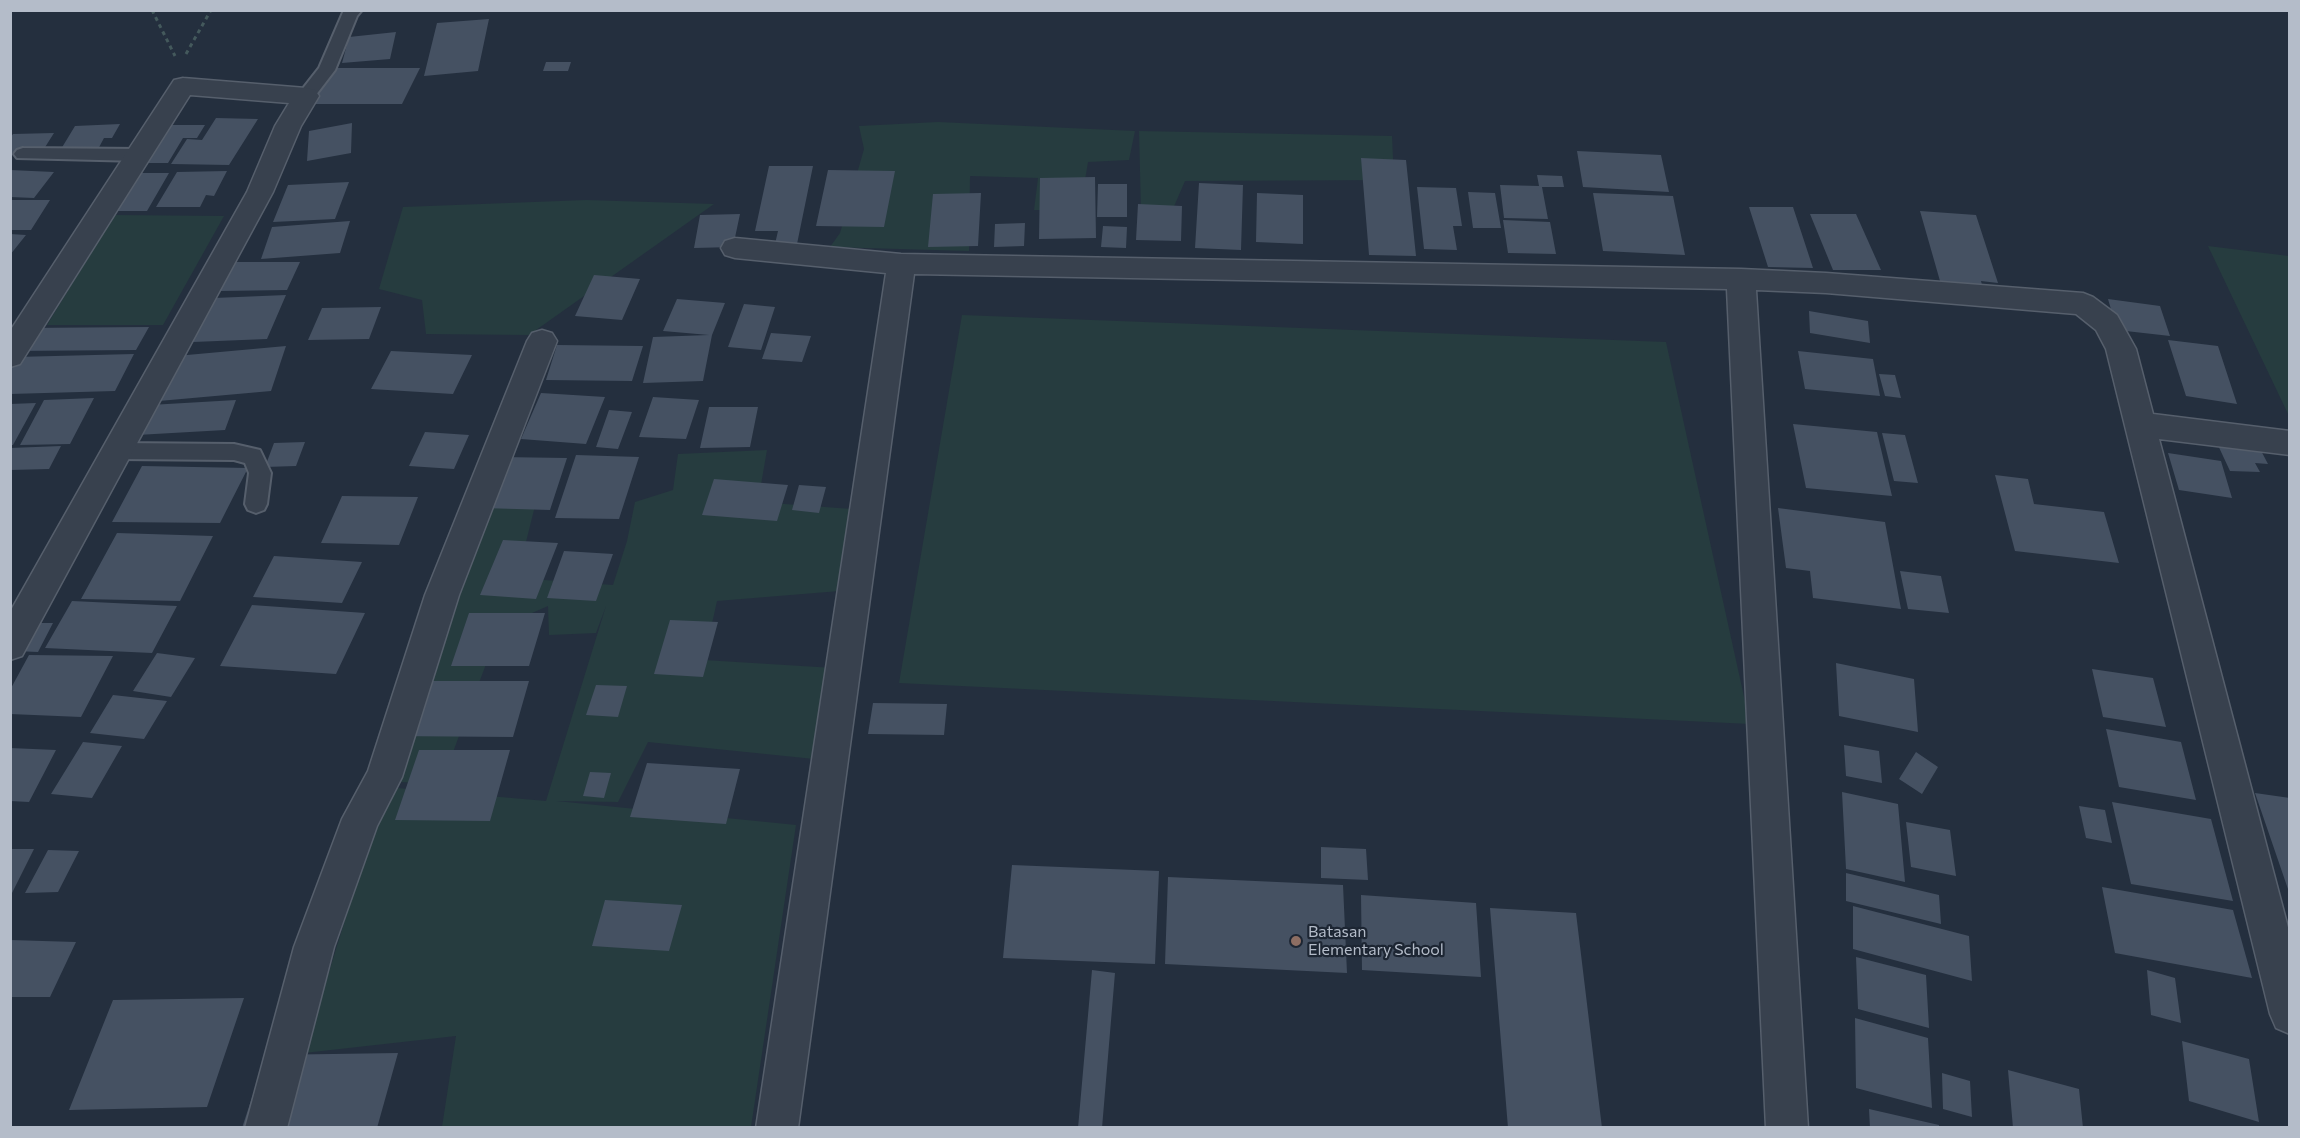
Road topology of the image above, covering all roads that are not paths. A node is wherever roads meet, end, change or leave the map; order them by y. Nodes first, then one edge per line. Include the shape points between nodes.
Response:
1 (354, 10) edge
2 (306, 96) junction
3 (23, 154) dead end
4 (140, 155) junction
5 (735, 248) dead end
6 (901, 264) junction
7 (1741, 279) junction
8 (542, 341) dead end
9 (10, 356) edge
10 (2139, 424) junction
11 (2289, 443) edge
12 (117, 451) junction
13 (256, 504) dead end
14 (10, 645) edge
15 (2276, 902) edge
16 (2289, 1014) edge
17 (266, 1128) edge
18 (777, 1128) edge
19 (1787, 1128) edge

1 - 2 lane via 327,70
2 - 4 street via 181,75
2 - 12 street via 288,126 260,192
3 - 4 lane
4 - 9 street
5 - 6 street
6 - 7 street
6 - 18 street
7 - 10 street via 2083,304 2107,323 2121,349
7 - 19 street
8 - 17 street via 442,595 384,777 361,819 314,947
10 - 11 street
10 - 15 street
12 - 13 lane via 234,452 252,456 260,473
12 - 14 street
15 - 16 street

